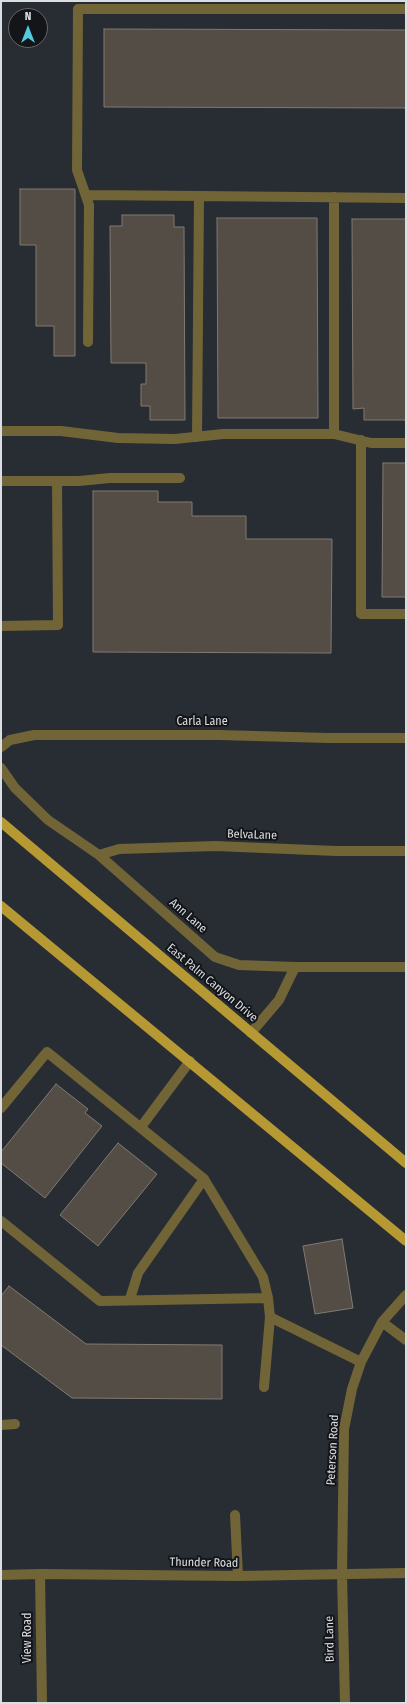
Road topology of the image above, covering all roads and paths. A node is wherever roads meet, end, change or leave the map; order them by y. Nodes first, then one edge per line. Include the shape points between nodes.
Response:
1 (406, 9) edge
2 (86, 195) junction
3 (199, 196) junction
4 (334, 197) junction
5 (406, 198) edge
6 (88, 342) dead end
7 (1, 430) edge
8 (334, 434) junction
9 (197, 437) junction
10 (361, 440) junction
11 (406, 443) edge
12 (180, 478) dead end
13 (1, 481) edge
14 (57, 481) junction
15 (406, 614) edge
16 (1, 626) edge
17 (406, 738) edge
18 (1, 747) edge
19 (1, 768) edge
20 (1, 822) edge
21 (406, 851) edge
22 (99, 856) junction
23 (1, 906) edge
24 (295, 967) junction
25 (406, 967) edge
26 (251, 1033) junction
27 (190, 1061) junction
28 (1, 1108) edge
29 (141, 1127) junction
30 (406, 1162) edge
31 (204, 1179) junction
32 (1, 1221) edge
33 (406, 1241) edge
34 (406, 1295) edge
35 (268, 1298) junction
36 (130, 1299) junction
37 (270, 1317) junction
38 (382, 1322) junction
39 (406, 1340) edge
40 (361, 1362) junction
41 (264, 1387) dead end
42 (15, 1424) dead end
43 (1, 1425) edge
44 (234, 1515) dead end
45 (406, 1573) edge
46 (40, 1574) junction
47 (1, 1575) edge
48 (342, 1575) junction
49 (238, 1576) junction
50 (42, 1703) edge
51 (345, 1703) edge

1 - 2 street via 78,9 77,170
2 - 3 street
2 - 6 street via 89,205
3 - 4 street
3 - 9 street
4 - 5 street
4 - 8 street
7 - 9 street via 61,431 118,438
8 - 9 street via 223,434
8 - 10 street
10 - 11 street via 371,443
10 - 15 street via 361,614
12 - 14 street
13 - 14 street
14 - 16 street via 58,626
17 - 18 street, Carla Lane via 34,735 10,740
19 - 22 street, Ann Lane via 15,788 48,820
20 - 26 main road, East Palm Canyon Drive
21 - 22 street, BelvaLane via 215,846 119,849
22 - 24 street, Ann Lane via 215,957 239,965
23 - 27 main road
24 - 25 street, Ann Lane
24 - 26 street via 279,1000
26 - 30 main road, East Palm Canyon Drive
27 - 29 street
27 - 33 main road
28 - 29 street via 47,1052
29 - 31 street
31 - 35 street via 263,1276
31 - 36 street via 138,1273
32 - 36 street via 100,1301
34 - 38 street, Peterson Road
35 - 36 street
35 - 37 street
37 - 40 street
37 - 41 street
38 - 39 street
38 - 40 street, Peterson Road
40 - 48 street, Peterson Road via 352,1389 344,1429
42 - 43 street
44 - 49 street
45 - 48 street, Thunder Road
46 - 47 street, Thunder Road
46 - 49 street, Thunder Road
46 - 50 street, View Road
48 - 49 street, Thunder Road
48 - 51 street, Bird Lane

